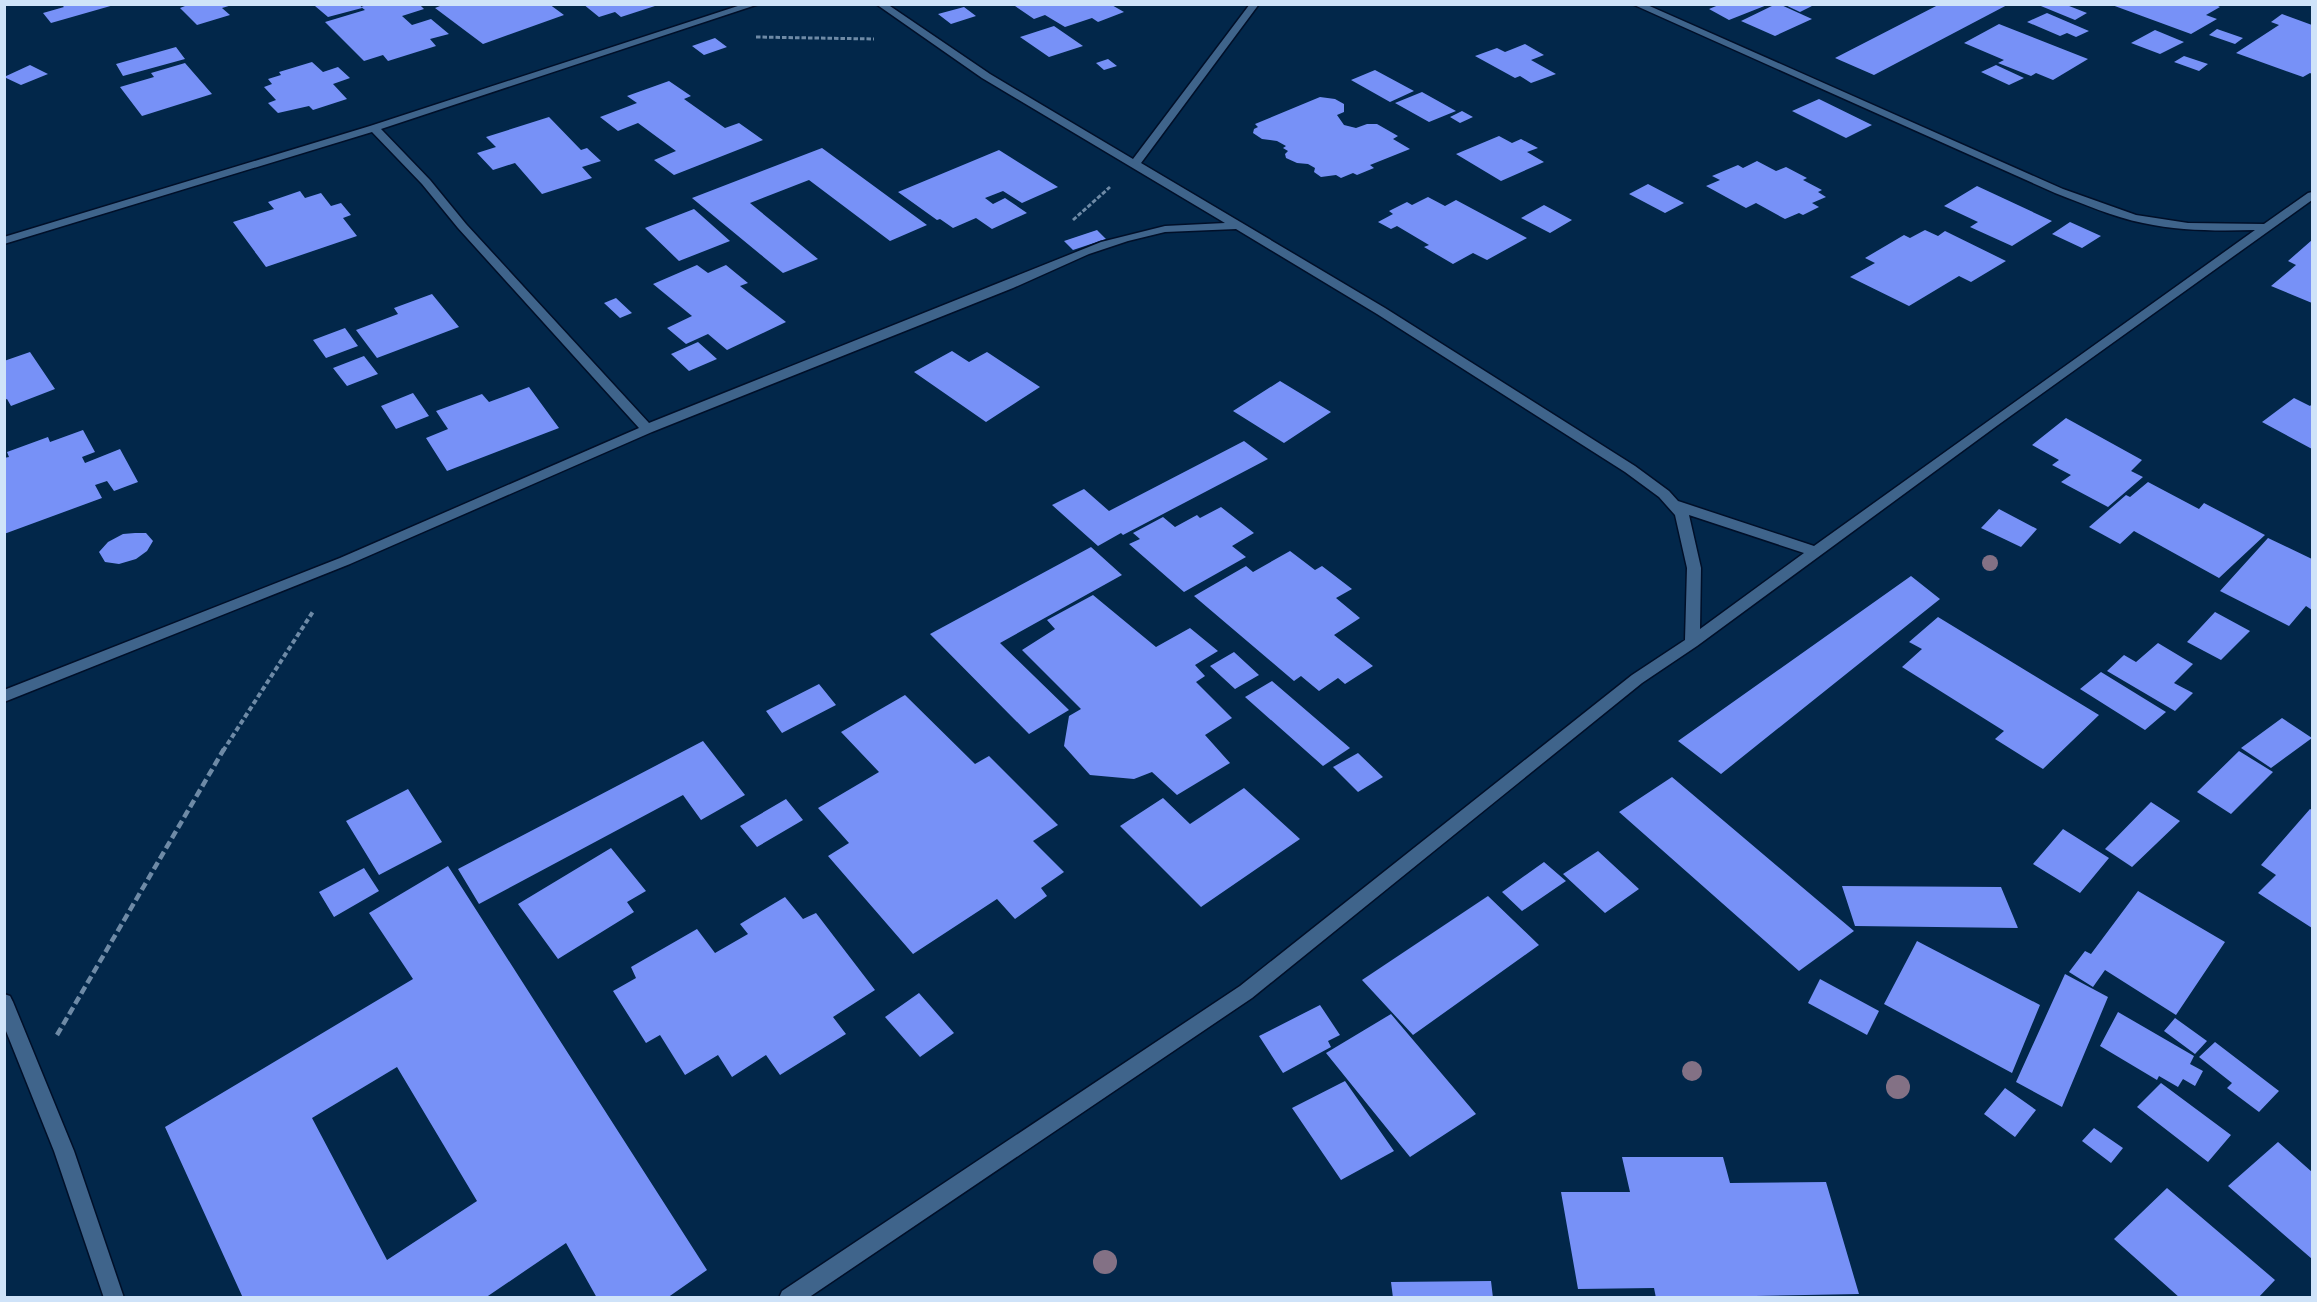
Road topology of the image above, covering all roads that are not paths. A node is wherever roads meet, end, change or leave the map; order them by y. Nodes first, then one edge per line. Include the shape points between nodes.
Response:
1 (755, 4) edge
2 (880, 4) edge
3 (1255, 4) edge
4 (1636, 4) edge
5 (374, 128) junction
6 (1134, 165) junction
7 (2313, 195) edge
8 (2306, 209) edge
9 (1238, 226) junction
10 (2264, 227) junction
11 (4, 242) edge
12 (647, 429) junction
13 (1675, 505) junction
14 (1816, 552) junction
15 (1692, 642) junction
16 (4, 696) edge
17 (4, 1002) edge
18 (114, 1298) edge
19 (789, 1298) edge

1 - 5 street
2 - 6 street via 986,76
3 - 6 street
4 - 10 street via 2103,208 2144,220 2189,226
5 - 11 street
5 - 12 street
6 - 9 street
7 - 8 street
8 - 10 street
9 - 12 street via 1165,229 1074,256
9 - 13 street via 1381,311 1630,469
10 - 14 street
12 - 16 street via 345,561
13 - 14 street
13 - 15 street via 1682,514 1694,568
14 - 15 street
15 - 19 street via 1637,679 1246,992
17 - 18 street via 64,1151

